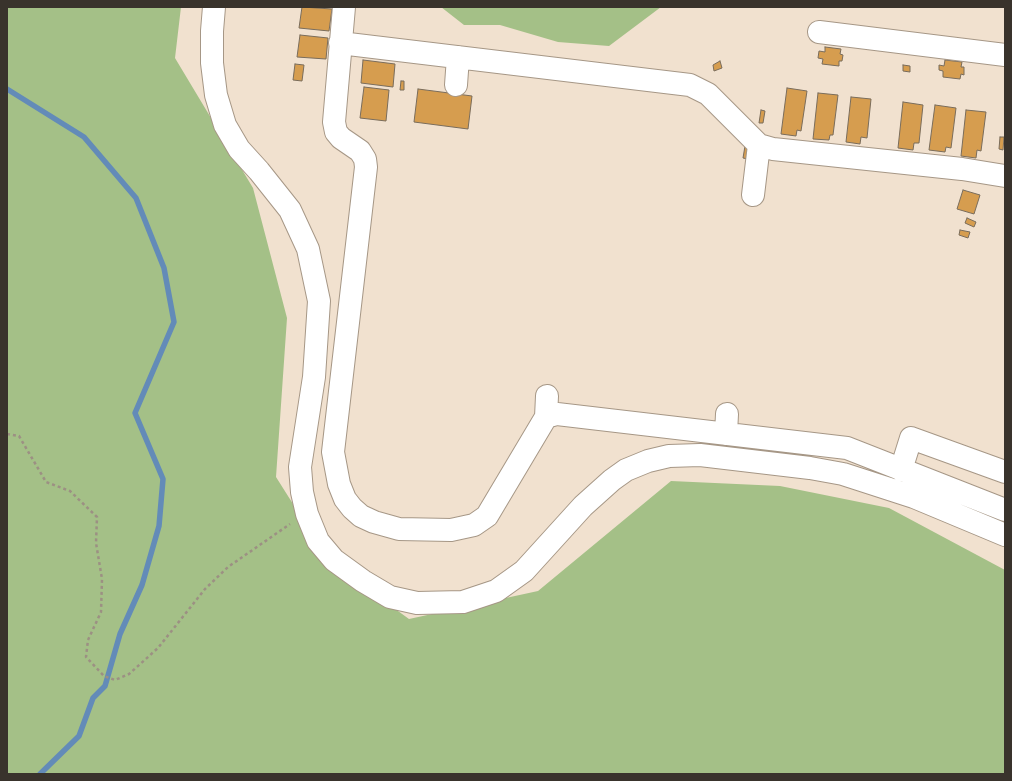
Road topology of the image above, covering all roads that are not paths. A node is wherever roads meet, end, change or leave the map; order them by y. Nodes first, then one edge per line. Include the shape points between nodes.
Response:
1 (214, 7) edge
2 (344, 7) edge
3 (819, 32) dead end
4 (340, 43) junction
5 (1005, 55) edge
6 (458, 57) junction
7 (456, 85) dead end
8 (759, 145) junction
9 (1005, 176) edge
10 (753, 195) dead end
11 (546, 396) dead end
12 (546, 417) junction
13 (901, 470) junction
14 (1005, 472) edge
15 (1005, 510) edge
16 (1005, 535) edge

1 - 16 street via 212,63 216,96 226,125 239,149 290,210 308,249 319,301 314,377 300,467 307,514 318,541 334,560 363,581 390,597 417,603 463,602 496,591 524,571 583,506 612,480 633,467 669,456 700,455 843,474 914,497
2 - 4 street
3 - 5 street
4 - 6 street
4 - 12 street via 334,122 336,132 360,151 366,167 333,452 339,484 345,499 361,516 398,529 451,530 474,525 487,516
6 - 7 street
6 - 8 street via 690,86 708,94
8 - 9 street via 773,150 962,169
8 - 10 street
11 - 12 street
12 - 13 street via 557,414 727,424 847,448
13 - 14 street via 911,438
13 - 15 street

